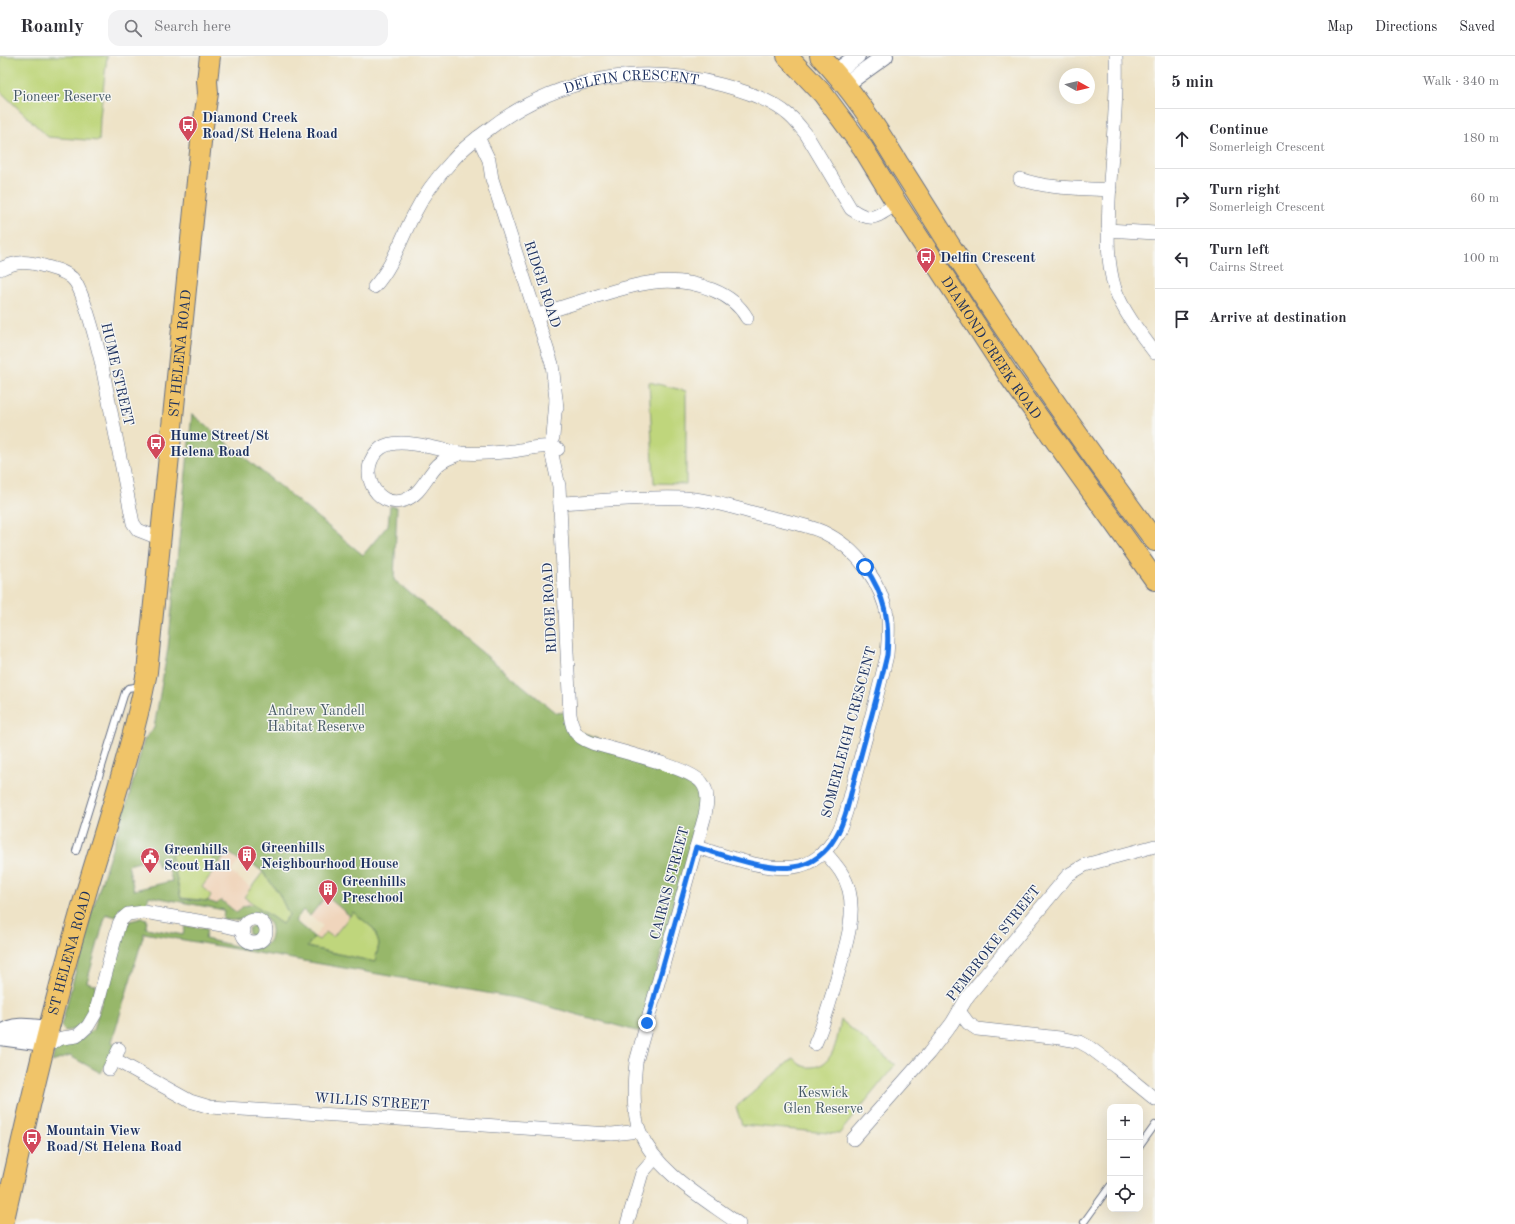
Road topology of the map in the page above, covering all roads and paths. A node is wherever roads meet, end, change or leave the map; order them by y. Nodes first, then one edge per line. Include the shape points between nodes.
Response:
1 (210, 56) edge
2 (224, 56) edge
3 (787, 56) edge
4 (820, 56) edge
5 (857, 56) edge
6 (1116, 56) edge
7 (879, 58) edge
8 (841, 78) junction
9 (208, 93) junction
10 (823, 94) junction
11 (474, 140) junction
12 (1020, 179) dead end
13 (1110, 190) junction
14 (917, 192) junction
15 (897, 204) junction
16 (1108, 230) junction
17 (1155, 233) edge
18 (0, 269) edge
19 (374, 287) dead end
20 (536, 316) junction
21 (747, 318) dead end
22 (1155, 353) edge
23 (553, 449) junction
24 (462, 453) junction
25 (560, 503) junction
26 (161, 539) junction
27 (1155, 541) edge
28 (1155, 580) edge
29 (144, 685) junction
30 (573, 729) joint
31 (1155, 846) edge
32 (696, 847) junction
33 (76, 851) dead end
34 (824, 851) junction
35 (243, 930) dead end
36 (958, 1011) junction
37 (0, 1034) edge
38 (51, 1037) junction
39 (0, 1038) edge
40 (815, 1044) dead end
41 (114, 1059) dead end
42 (1155, 1099) edge
43 (1155, 1125) edge
44 (640, 1131) junction
45 (852, 1139) dead end
46 (1143, 1142) edge
47 (655, 1158) junction
48 (1107, 1190) edge
49 (1084, 1222) dead end
50 (3, 1224) edge
51 (627, 1224) edge
52 (740, 1224) edge

1 - 9 main road, ST HELENA ROAD
2 - 9 main road, ST HELENA ROAD
3 - 10 main road, DIAMOND CREEK ROAD
4 - 8 main road, DIAMOND CREEK ROAD
5 - 8 street
6 - 13 street
7 - 8 street
8 - 10 main road
8 - 14 main road, DIAMOND CREEK ROAD via 872,120
9 - 26 main road, ST HELENA ROAD
10 - 15 main road, DIAMOND CREEK ROAD via 863,148
11 - 15 street, DELFIN CRESCENT via 516,110 575,84 636,74 694,79 733,88 781,109 790,116 806,134 851,208 862,216 873,217
11 - 19 street, DELFIN CRESCENT via 454,158 426,194 391,265
11 - 20 street, RIDGE ROAD via 492,179
12 - 13 street via 1047,186
13 - 16 street
14 - 15 main road, DELFIN CRESCENT
14 - 27 main road, DIAMOND CREEK ROAD via 1020,354
15 - 28 main road, DIAMOND CREEK ROAD via 1009,376
16 - 17 street
16 - 22 street via 1108,260 1115,288 1129,317
18 - 26 street, HUME STREET via 16,263 34,264 68,274 76,283 101,361 133,523 138,530
20 - 21 street via 626,287 669,281 693,284 717,292 737,304
20 - 23 street, RIDGE ROAD via 552,364 560,428 560,436
23 - 24 street
23 - 25 street, RIDGE ROAD via 561,466
24 - 24 street via 444,460 416,494 404,501 396,502 382,497 373,488 368,476 374,454 391,443
25 - 30 street, RIDGE ROAD via 570,714
25 - 34 street, SOMERLEIGH CRESCENT via 686,498 715,503 822,532 842,543 865,567 874,579 886,610 887,655 842,822 837,835
26 - 29 main road, ST HELENA ROAD
29 - 33 lane via 128,688 125,692
29 - 38 main road, ST HELENA ROAD via 127,757 78,921
30 - 32 street, CAIRNS STREET via 582,740 681,769 697,778 707,798
31 - 36 street, PEMBROKE STREET via 1085,865 1068,875
32 - 34 street, SOMERLEIGH CRESCENT via 768,867 782,868 808,863
32 - 44 street, CAIRNS STREET via 636,1062 635,1104
34 - 40 street via 846,881 851,900 851,913 847,939 828,1011
35 - 38 street via 154,913 128,914 119,924 91,1023 77,1036
36 - 42 street via 977,1029 1076,1041 1089,1047
36 - 45 street, PEMBROKE STREET via 929,1053
37 - 38 street via 9,1028 19,1027
38 - 39 street
38 - 50 main road, ST HELENA ROAD
41 - 44 street, WILLIS STREET via 190,1101 210,1107 594,1133
43 - 46 lane
44 - 47 street
47 - 51 street via 642,1173
47 - 52 street via 679,1180
48 - 49 lane

